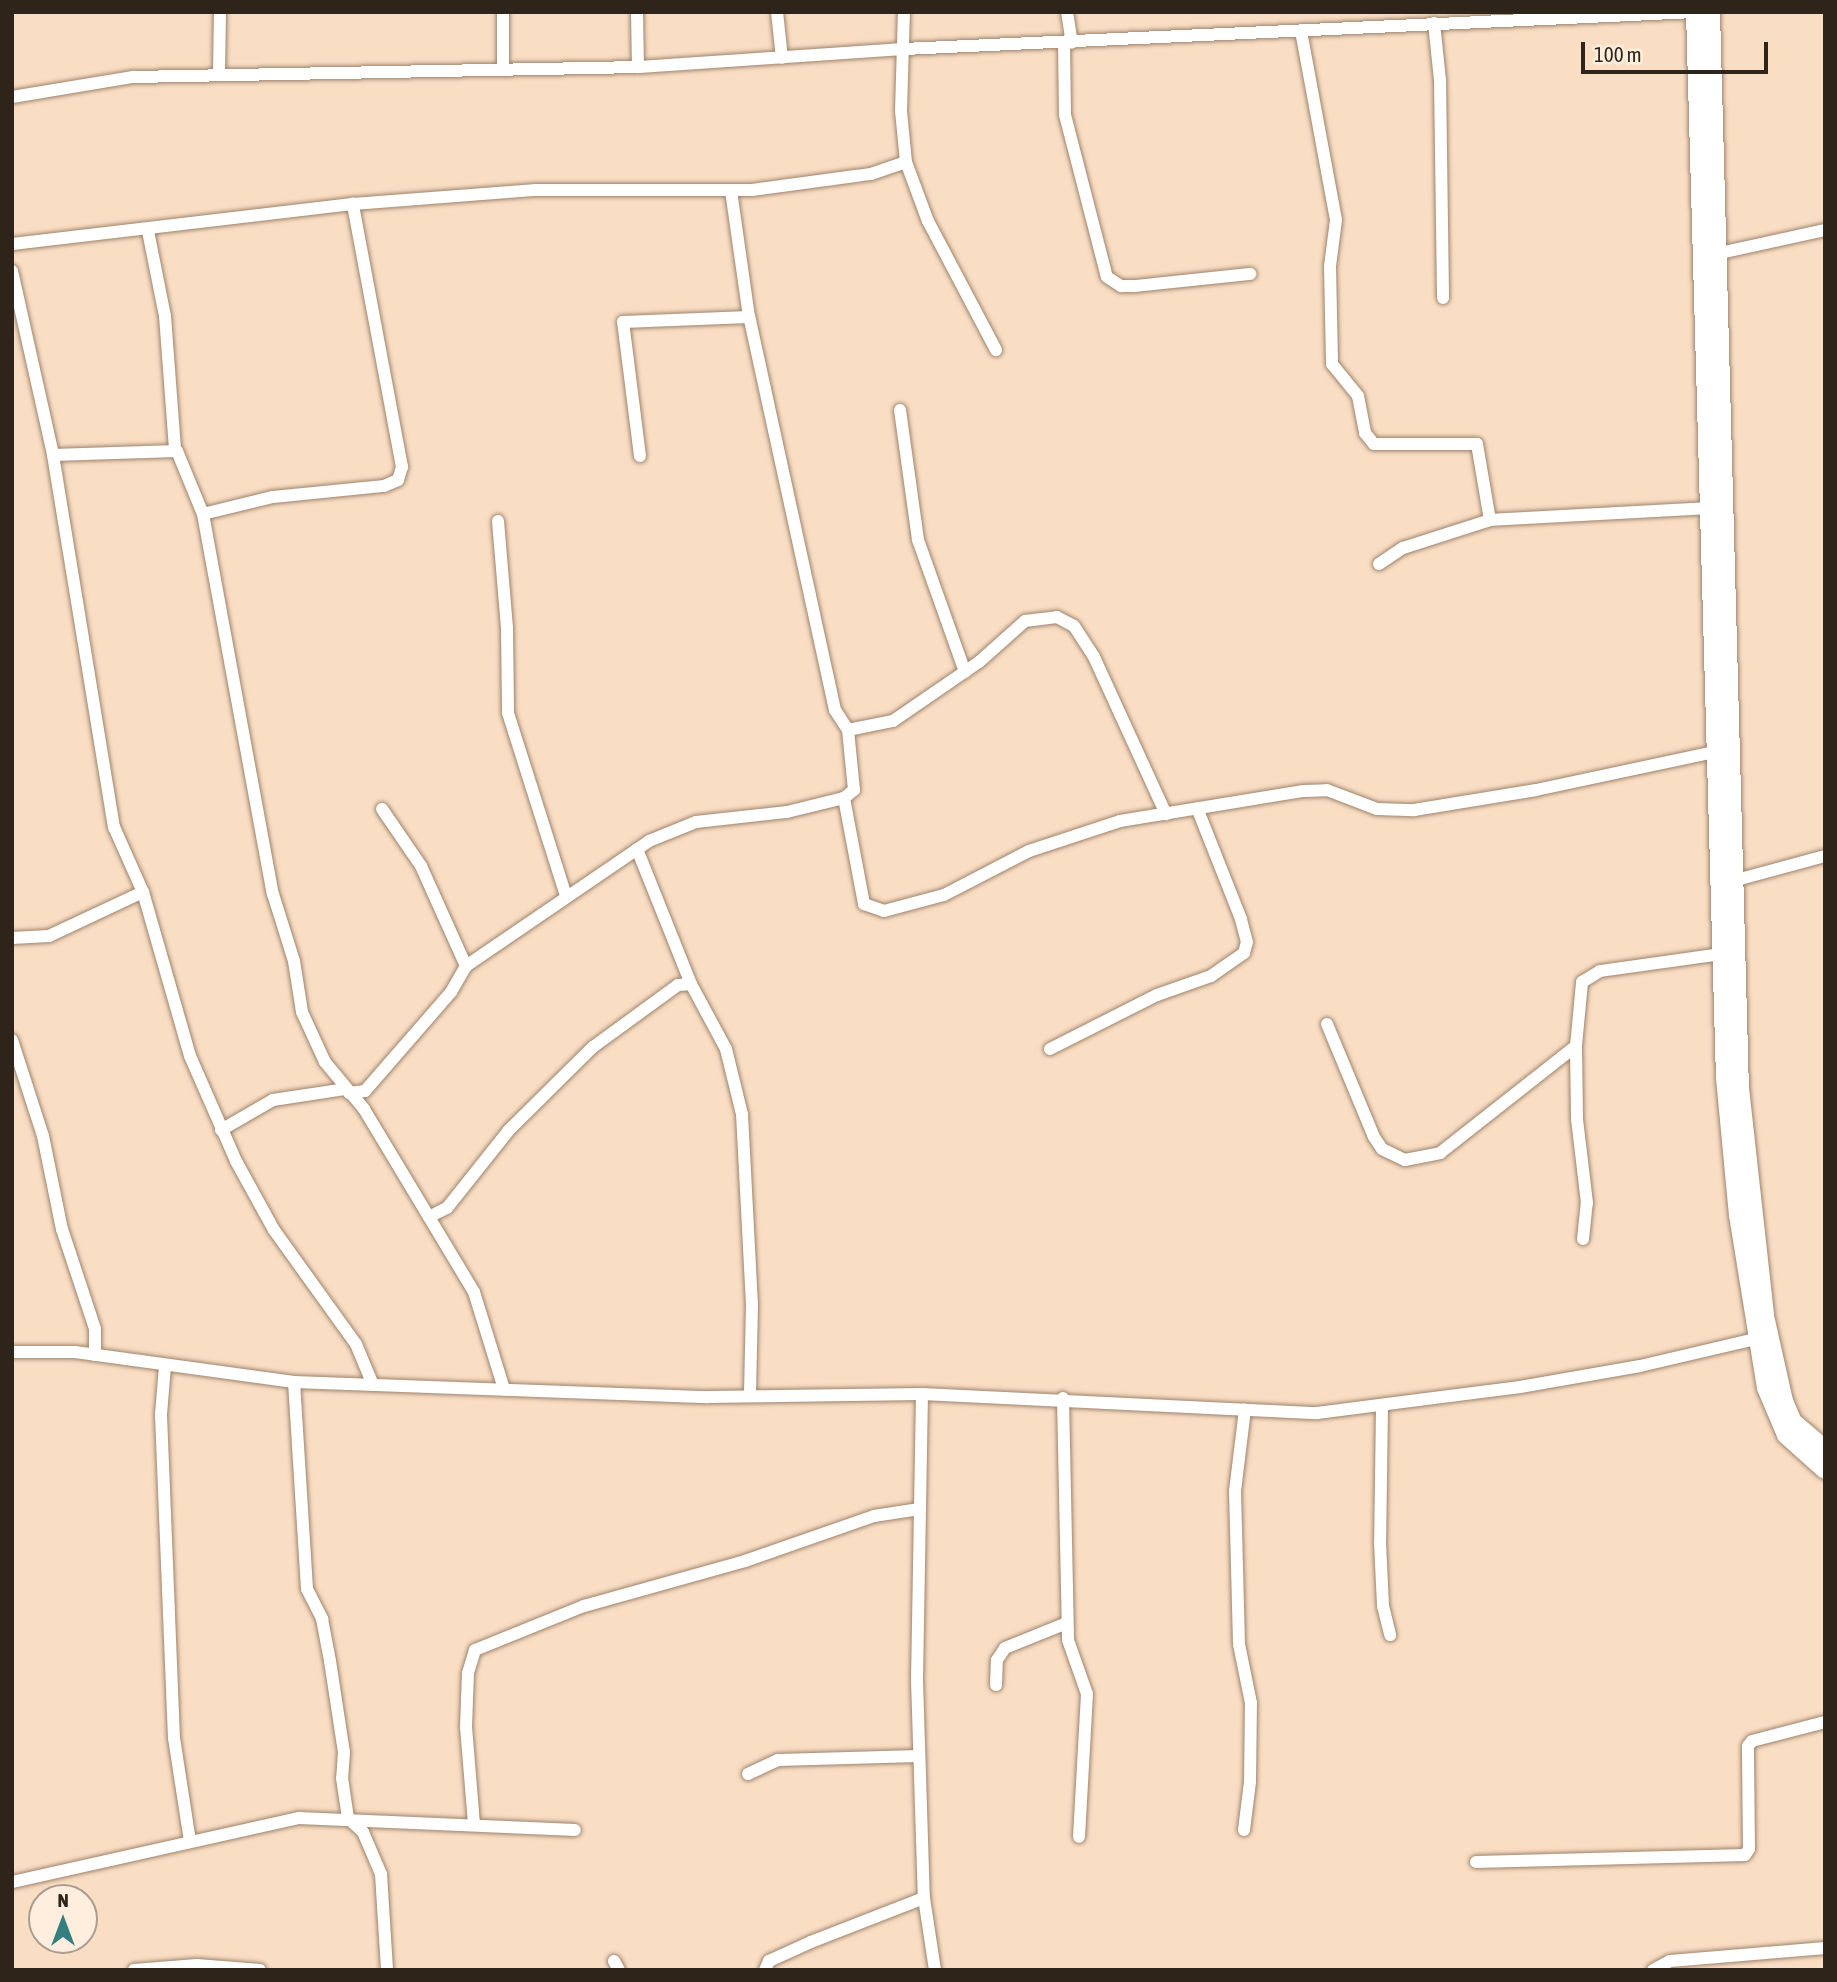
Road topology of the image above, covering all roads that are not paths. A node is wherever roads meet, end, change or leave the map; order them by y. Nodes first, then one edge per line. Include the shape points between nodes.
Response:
1 (220, 12) edge
2 (503, 12) edge
3 (637, 12) edge
4 (777, 12) edge
5 (904, 12) edge
6 (1067, 12) edge
7 (1695, 12) edge
8 (1711, 12) edge
9 (1434, 23) junction
10 (1301, 31) junction
11 (1068, 43) junction
12 (904, 49) junction
13 (782, 58) junction
14 (638, 67) junction
15 (503, 68) junction
16 (219, 74) junction
17 (12, 97) edge
18 (906, 162) junction
19 (731, 190) junction
20 (353, 204) junction
21 (1825, 230) edge
22 (148, 231) junction
23 (12, 244) edge
24 (1711, 266) junction
25 (12, 271) edge
26 (1250, 274) dead end
27 (1443, 299) dead end
28 (749, 317) junction
29 (996, 350) dead end
30 (900, 410) dead end
31 (174, 450) junction
32 (53, 455) junction
33 (640, 456) dead end
34 (1709, 508) junction
35 (203, 514) junction
36 (1490, 520) junction
37 (498, 521) dead end
38 (1379, 564) dead end
39 (965, 672) junction
40 (848, 730) junction
41 (1715, 752) junction
42 (844, 798) junction
43 (1197, 808) junction
44 (383, 809) dead end
45 (1166, 814) junction
46 (637, 849) junction
47 (1825, 856) edge
48 (562, 874) junction
49 (1733, 881) junction
50 (579, 886) junction
51 (143, 892) junction
52 (566, 896) junction
53 (12, 938) edge
54 (1721, 954) junction
55 (466, 966) junction
56 (691, 984) junction
57 (1327, 1024) dead end
58 (12, 1040) edge
59 (1576, 1046) junction
60 (1050, 1049) dead end
61 (348, 1091) junction
62 (221, 1130) junction
63 (429, 1217) junction
64 (1583, 1239) dead end
65 (1755, 1339) junction
66 (12, 1352) edge
67 (95, 1355) junction
68 (165, 1366) junction
69 (294, 1382) junction
70 (373, 1385) junction
71 (504, 1389) junction
72 (922, 1394) junction
73 (750, 1396) junction
74 (1063, 1398) junction
75 (1382, 1407) junction
76 (1245, 1410) junction
77 (1825, 1450) edge
78 (1825, 1470) edge
79 (919, 1509) junction
80 (1067, 1623) junction
81 (1390, 1634) dead end
82 (996, 1685) dead end
83 (1825, 1721) edge
84 (919, 1756) junction
85 (748, 1774) dead end
86 (348, 1818) junction
87 (474, 1824) junction
88 (575, 1830) dead end
89 (1244, 1830) dead end
90 (1079, 1837) dead end
91 (190, 1841) junction
92 (1476, 1862) dead end
93 (12, 1882) edge
94 (924, 1898) junction
95 (1825, 1948) edge
96 (134, 1970) edge
97 (260, 1970) edge
98 (387, 1970) edge
99 (765, 1970) edge
100 (935, 1970) edge
101 (1653, 1970) edge

1 - 16 street
2 - 15 street
3 - 14 street
4 - 13 street
5 - 12 street
6 - 11 street
7 - 9 street
7 - 24 main road
8 - 24 main road
9 - 10 street
9 - 27 street via 1440,80
10 - 11 street
10 - 36 street via 1336,220 1330,266 1332,364 1358,396 1365,433 1374,444 1477,444
11 - 12 street
11 - 26 street via 1067,128 1107,276 1121,286 1135,286
12 - 13 street
12 - 18 street via 901,111
13 - 14 street
14 - 15 street
15 - 16 street
16 - 17 street via 134,77
18 - 19 street via 871,174
18 - 29 street via 928,221
19 - 20 street via 536,190
19 - 28 street
20 - 22 street
20 - 35 street via 402,467 398,480 383,486 273,497
21 - 24 street
22 - 23 street
22 - 31 street via 165,316
24 - 34 main road
24 - 49 main road
25 - 32 street
28 - 33 street via 623,323
28 - 40 street via 835,710
30 - 39 street via 918,540
31 - 32 street
31 - 35 street via 185,463
32 - 51 street via 94,718 110,782 112,818
34 - 36 street
34 - 41 main road
35 - 61 street via 273,894 294,961 302,1012 325,1062
36 - 38 street via 1403,548
37 - 48 street via 508,713
39 - 40 street via 893,721
39 - 45 street via 1026,621 1042,616 1065,619 1094,657
40 - 42 street via 855,779 854,790
41 - 43 street via 1414,810 1371,808 1327,790 1277,793
41 - 54 main road
42 - 45 street via 864,904 876,911 944,895 1029,851 1081,832
42 - 46 street via 787,812 696,822
43 - 45 street
43 - 60 street via 1241,919 1247,942 1244,953 1211,976 1157,995
44 - 55 street via 421,866
46 - 50 street
46 - 56 street
47 - 49 street
48 - 50 street
48 - 52 street
49 - 77 main road via 1740,1088 1765,1316 1793,1422
50 - 52 street
51 - 53 street via 49,936
51 - 62 street via 181,1032
52 - 55 street
54 - 59 street via 1600,971 1585,978 1576,1006
54 - 65 main road via 1725,1078
55 - 61 street via 451,992 365,1091
56 - 63 street via 678,985 593,1047 509,1130 447,1208
56 - 73 street via 726,1049 742,1114 751,1305
57 - 59 street via 1374,1137 1382,1149 1405,1160 1440,1153
58 - 67 street via 43,1136 62,1229 95,1329
59 - 64 street via 1577,1119 1587,1203
61 - 62 street via 273,1100
61 - 63 street
62 - 70 street via 274,1230 344,1325
63 - 71 street via 481,1308
65 - 75 street via 1626,1368
65 - 78 main road via 1776,1416 1803,1454
66 - 67 street
67 - 68 street
68 - 69 street
68 - 91 street via 161,1415 174,1738
69 - 70 street
69 - 86 street via 307,1590 322,1619 330,1661 344,1752 342,1778
70 - 71 street
71 - 73 street
72 - 73 street
72 - 74 street
72 - 79 street
74 - 76 street
74 - 80 street
75 - 76 street via 1317,1413
75 - 81 street via 1380,1542
76 - 89 street via 1235,1491 1239,1644 1251,1703
79 - 84 street
79 - 87 street via 874,1516 745,1561 584,1606 475,1650 468,1673 466,1727
80 - 82 street via 1005,1648 997,1660
80 - 90 street via 1070,1658 1087,1694
83 - 92 street via 1752,1741 1748,1746 1749,1849 1745,1855
84 - 85 street via 778,1760
84 - 94 street
86 - 87 street
86 - 91 street via 299,1818
86 - 98 street via 363,1832 381,1874
87 - 88 street
91 - 93 street
94 - 99 street via 810,1942 769,1961
94 - 100 street
95 - 101 street via 1670,1961
96 - 97 street via 197,1965

